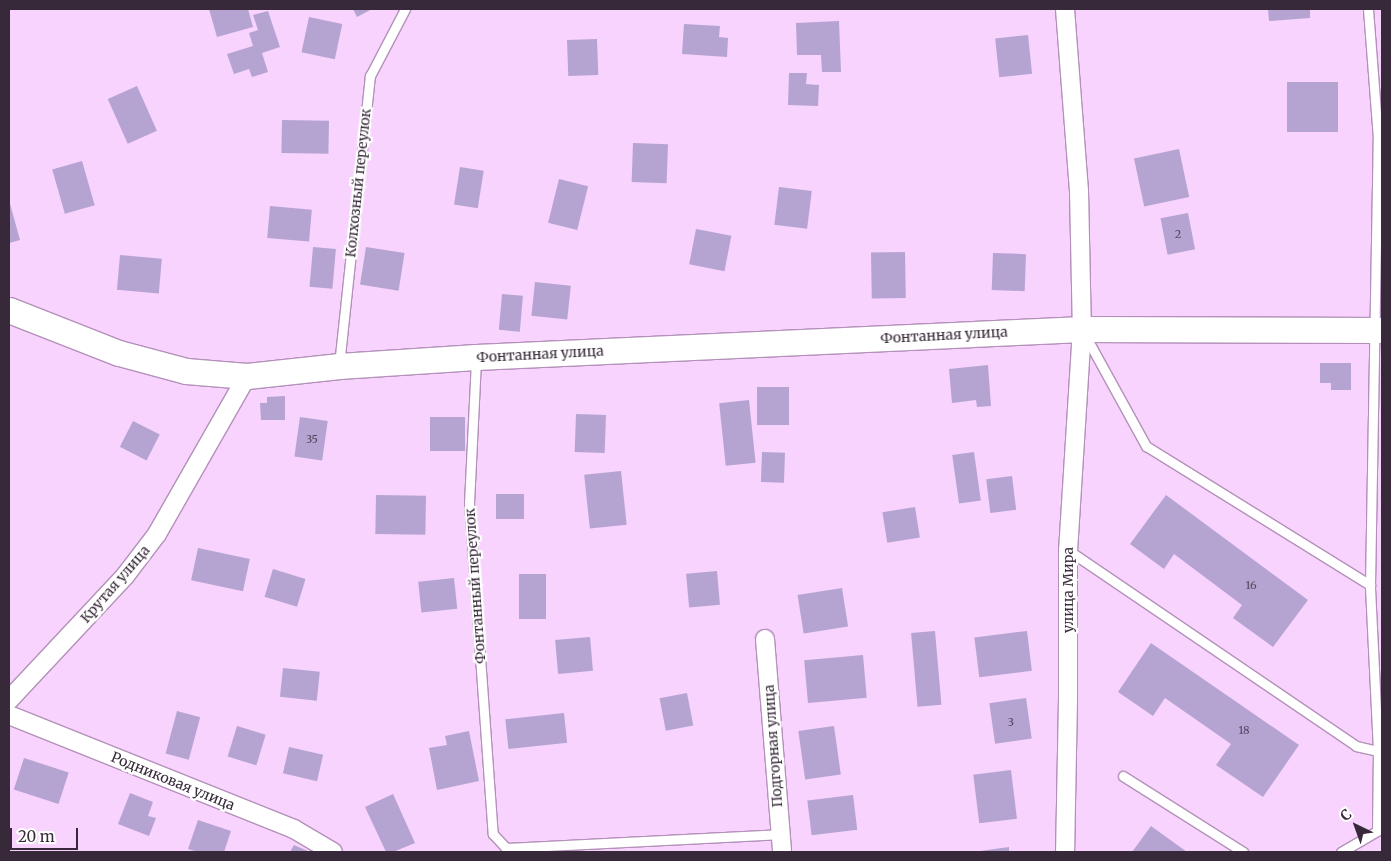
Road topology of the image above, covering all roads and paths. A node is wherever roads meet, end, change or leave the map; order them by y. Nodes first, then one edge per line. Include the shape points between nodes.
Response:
1 (405, 9) edge
2 (1065, 9) edge
3 (1368, 9) edge
4 (9, 311) edge
5 (1082, 329) junction
6 (1378, 330) edge
7 (476, 357) junction
8 (339, 366) junction
9 (247, 376) junction
10 (1068, 550) junction
11 (1370, 585) junction
12 (765, 639) dead end
13 (9, 700) edge
14 (9, 715) edge
15 (1378, 751) junction
16 (1124, 776) dead end
17 (779, 834) junction
18 (333, 852) edge
19 (782, 852) edge
20 (1065, 852) edge
21 (1243, 852) edge
22 (1341, 852) edge

1 - 8 lane, Колхозный переулок via 370,76
2 - 5 street, улица Мира via 1079,191
3 - 6 lane via 1378,139
4 - 9 main road, Фонтанная улица via 119,353 186,371
5 - 6 main road, Фонтанная улица
5 - 7 main road, Фонтанная улица
5 - 10 street, улица Мира
5 - 11 lane via 1146,446
6 - 11 lane
7 - 8 main road, Фонтанная улица
7 - 17 lane, Фонтанный переулок via 469,503 492,834 506,848
8 - 9 main road, Фонтанная улица
9 - 13 street, Крутая улица via 157,534 125,576
10 - 15 lane via 1356,746
10 - 20 street, улица Мира
11 - 15 lane
12 - 17 street, Подгорная улица
14 - 18 street, Родниковая улица via 294,829
15 - 22 lane via 1377,831
16 - 21 lane
17 - 19 street, Подгорная улица

